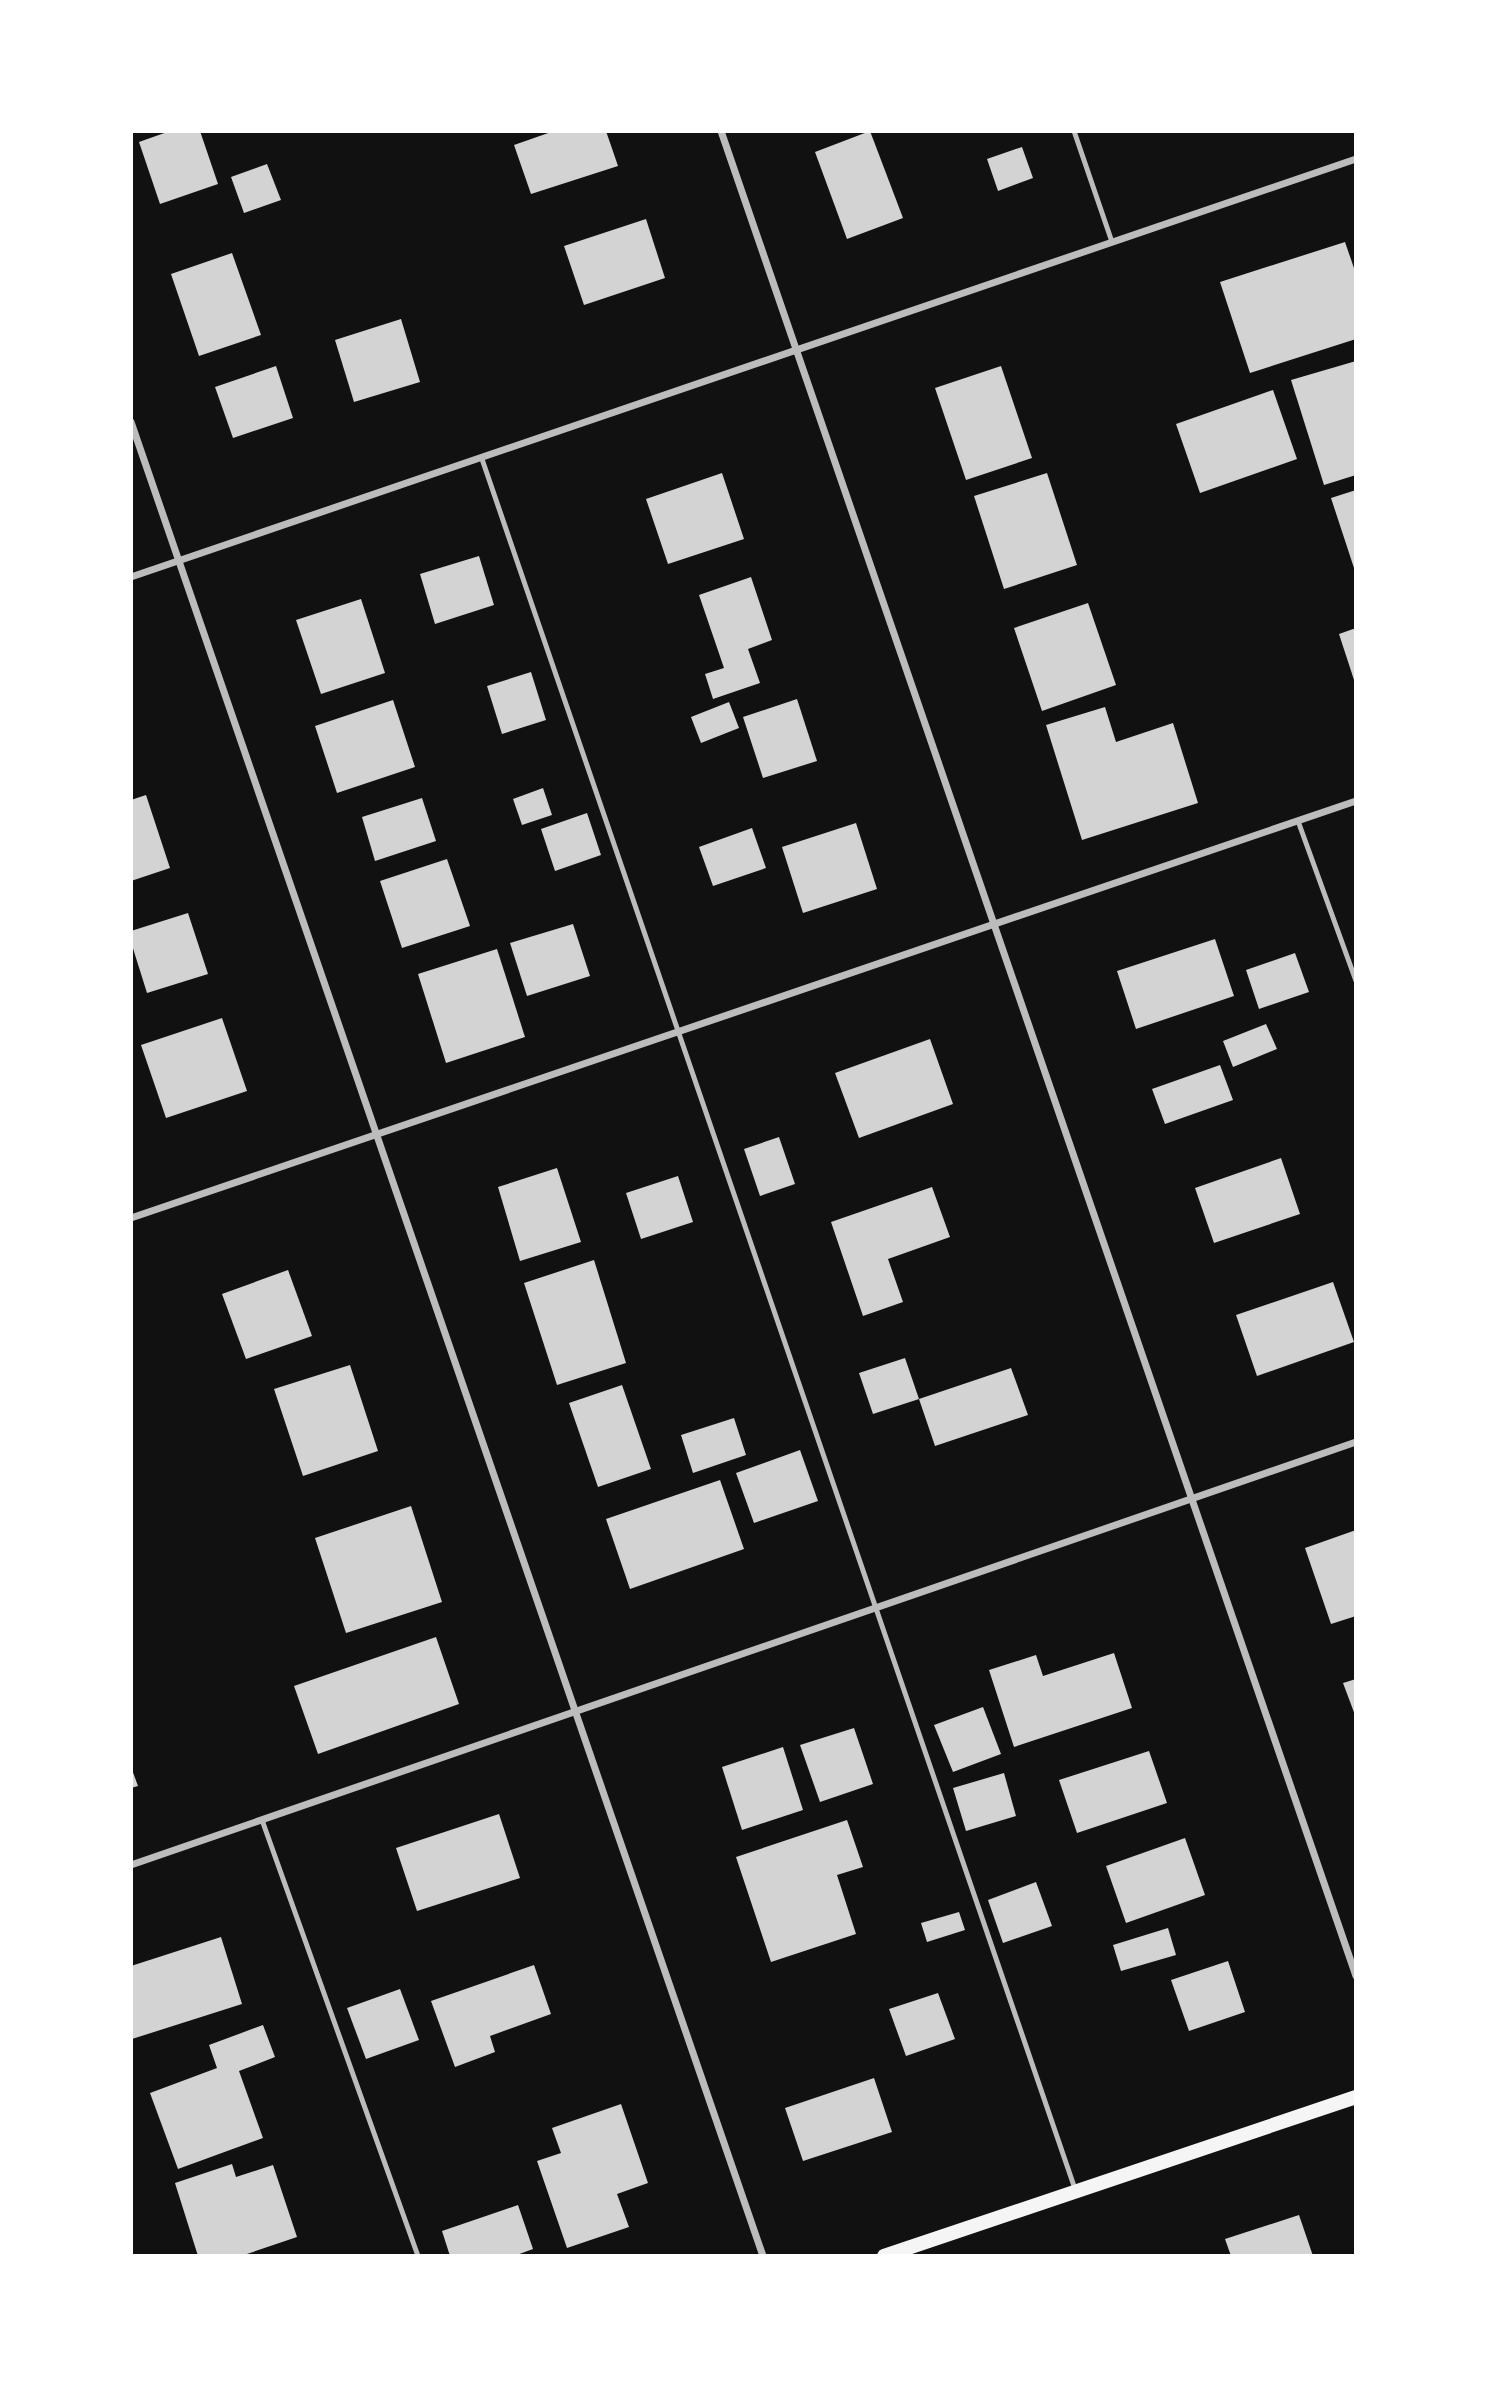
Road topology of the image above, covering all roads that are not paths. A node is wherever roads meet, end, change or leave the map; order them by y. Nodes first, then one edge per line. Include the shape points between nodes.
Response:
1 (721, 131) edge
2 (1074, 131) edge
3 (1356, 159) edge
4 (1112, 242) junction
5 (796, 351) junction
6 (131, 422) edge
7 (482, 459) junction
8 (179, 561) junction
9 (131, 577) edge
10 (1356, 801) edge
11 (1298, 821) junction
12 (993, 924) junction
13 (1356, 981) edge
14 (680, 1031) junction
15 (377, 1135) junction
16 (131, 1218) edge
17 (1356, 1442) edge
18 (1191, 1499) junction
19 (875, 1608) junction
20 (576, 1712) junction
21 (262, 1820) junction
22 (131, 1865) edge
23 (1356, 1976) edge
24 (1356, 2097) edge
25 (1076, 2192) junction
26 (418, 2256) edge
27 (763, 2256) edge
28 (884, 2256) edge

1 - 5 street
2 - 4 lane
3 - 4 street
4 - 5 street
5 - 7 street
5 - 12 street
6 - 8 street
7 - 8 street
7 - 14 lane
8 - 9 street
8 - 15 street
10 - 11 street
11 - 12 street
11 - 13 lane
12 - 14 street
12 - 18 street
14 - 15 street
14 - 19 lane
15 - 16 street
15 - 20 street
17 - 18 street
18 - 19 street
18 - 23 street
19 - 20 street
19 - 25 lane
20 - 21 street
20 - 27 street
21 - 22 street
21 - 26 lane
24 - 25 main road
25 - 28 main road

